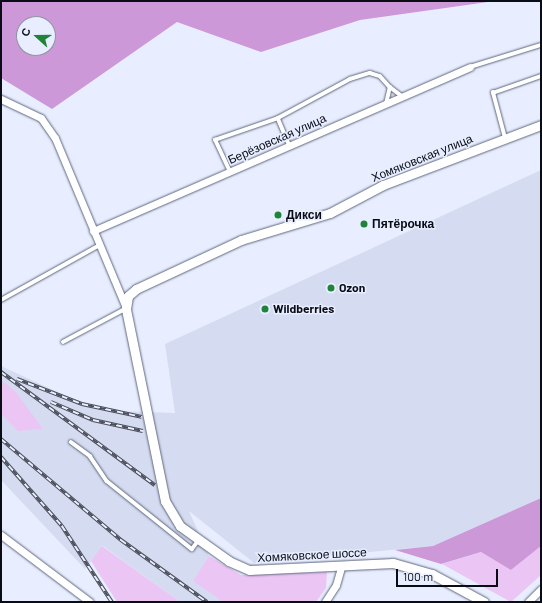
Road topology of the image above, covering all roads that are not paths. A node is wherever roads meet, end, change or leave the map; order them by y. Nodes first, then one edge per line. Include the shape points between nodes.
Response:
1 (541, 45) edge
2 (470, 67) joint
3 (541, 76) edge
4 (390, 87) junction
5 (403, 96) junction
6 (1, 99) edge
7 (386, 104) junction
8 (278, 118) junction
9 (541, 126) edge
10 (506, 139) junction
11 (290, 146) junction
12 (230, 172) junction
13 (93, 231) junction
14 (98, 246) junction
15 (1, 300) edge
16 (126, 308) junction
17 (63, 342) dead end
18 (71, 442) dead end
19 (1, 535) edge
20 (198, 540) junction
21 (341, 567) junction
22 (541, 589) edge
23 (90, 602) edge
24 (325, 602) edge
25 (484, 602) edge
26 (528, 602) edge

1 - 2 lane
2 - 5 street, Берёзовская улица
3 - 10 lane via 493,93
4 - 5 lane
4 - 7 lane
4 - 8 lane via 380,76 370,73 350,80
5 - 7 street, Берёзовская улица
6 - 13 street via 41,118 55,138 76,180
7 - 11 street, Берёзовская улица
8 - 11 lane
8 - 12 lane via 215,140
9 - 10 street, Хомяковская улица
10 - 16 street, Хомяковская улица via 383,185 330,213 241,240 136,289 128,296
11 - 12 street, Берёзовская улица
12 - 13 street, Берёзовская улица
13 - 14 street
14 - 15 lane
14 - 16 street
16 - 17 lane
16 - 20 street, Хомяковское шоссе via 165,501 180,526
18 - 20 lane via 90,456 107,481 192,549
19 - 23 street
20 - 21 street, Хомяковское шоссе via 249,570
21 - 24 street via 336,585
21 - 25 street, Хомяковское шоссе via 393,563 432,574
22 - 26 street

